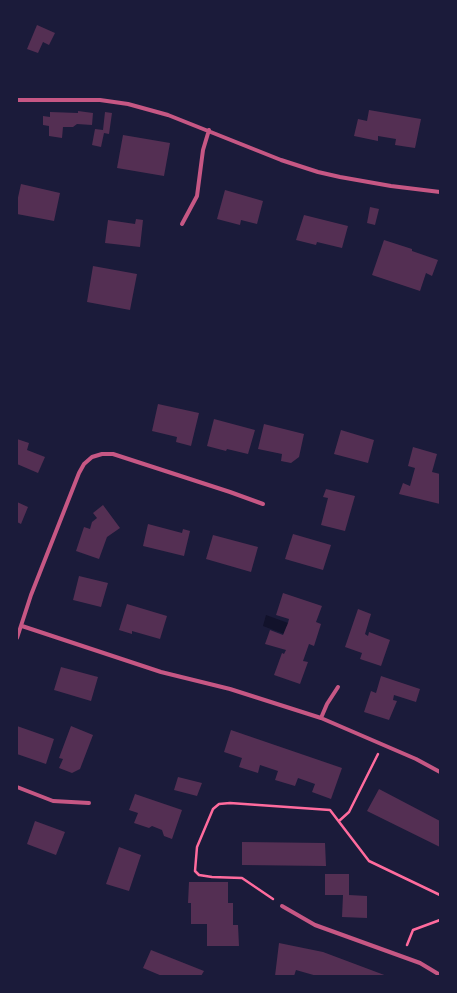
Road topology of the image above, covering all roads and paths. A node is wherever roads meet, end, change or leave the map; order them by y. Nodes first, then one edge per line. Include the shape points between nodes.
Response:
1 (17, 100) edge
2 (209, 130) junction
3 (440, 192) edge
4 (182, 224) dead end
5 (262, 504) dead end
6 (22, 626) junction
7 (17, 638) edge
8 (338, 688) dead end
9 (321, 718) junction
10 (382, 744) junction
11 (440, 772) edge
12 (17, 787) edge
13 (89, 803) dead end
14 (339, 821) junction
15 (440, 895) edge
16 (282, 906) joint
17 (440, 920) edge
18 (402, 956) junction
19 (440, 975) edge

1 - 2 street via 114,101 168,115
2 - 3 street via 281,160 318,172
2 - 4 street via 203,150 197,196
5 - 6 street via 113,454 92,457 79,473 31,595
6 - 7 street
6 - 9 street via 161,672 230,689
8 - 9 street
9 - 10 street
10 - 11 street
10 - 14 path via 348,812
12 - 13 street via 53,801
14 - 15 path via 369,861
14 - 16 path via 330,810 230,803 219,804 212,809 197,847 195,871 199,875 212,877 242,878
16 - 18 street via 315,925
17 - 18 path via 413,930
18 - 19 street

